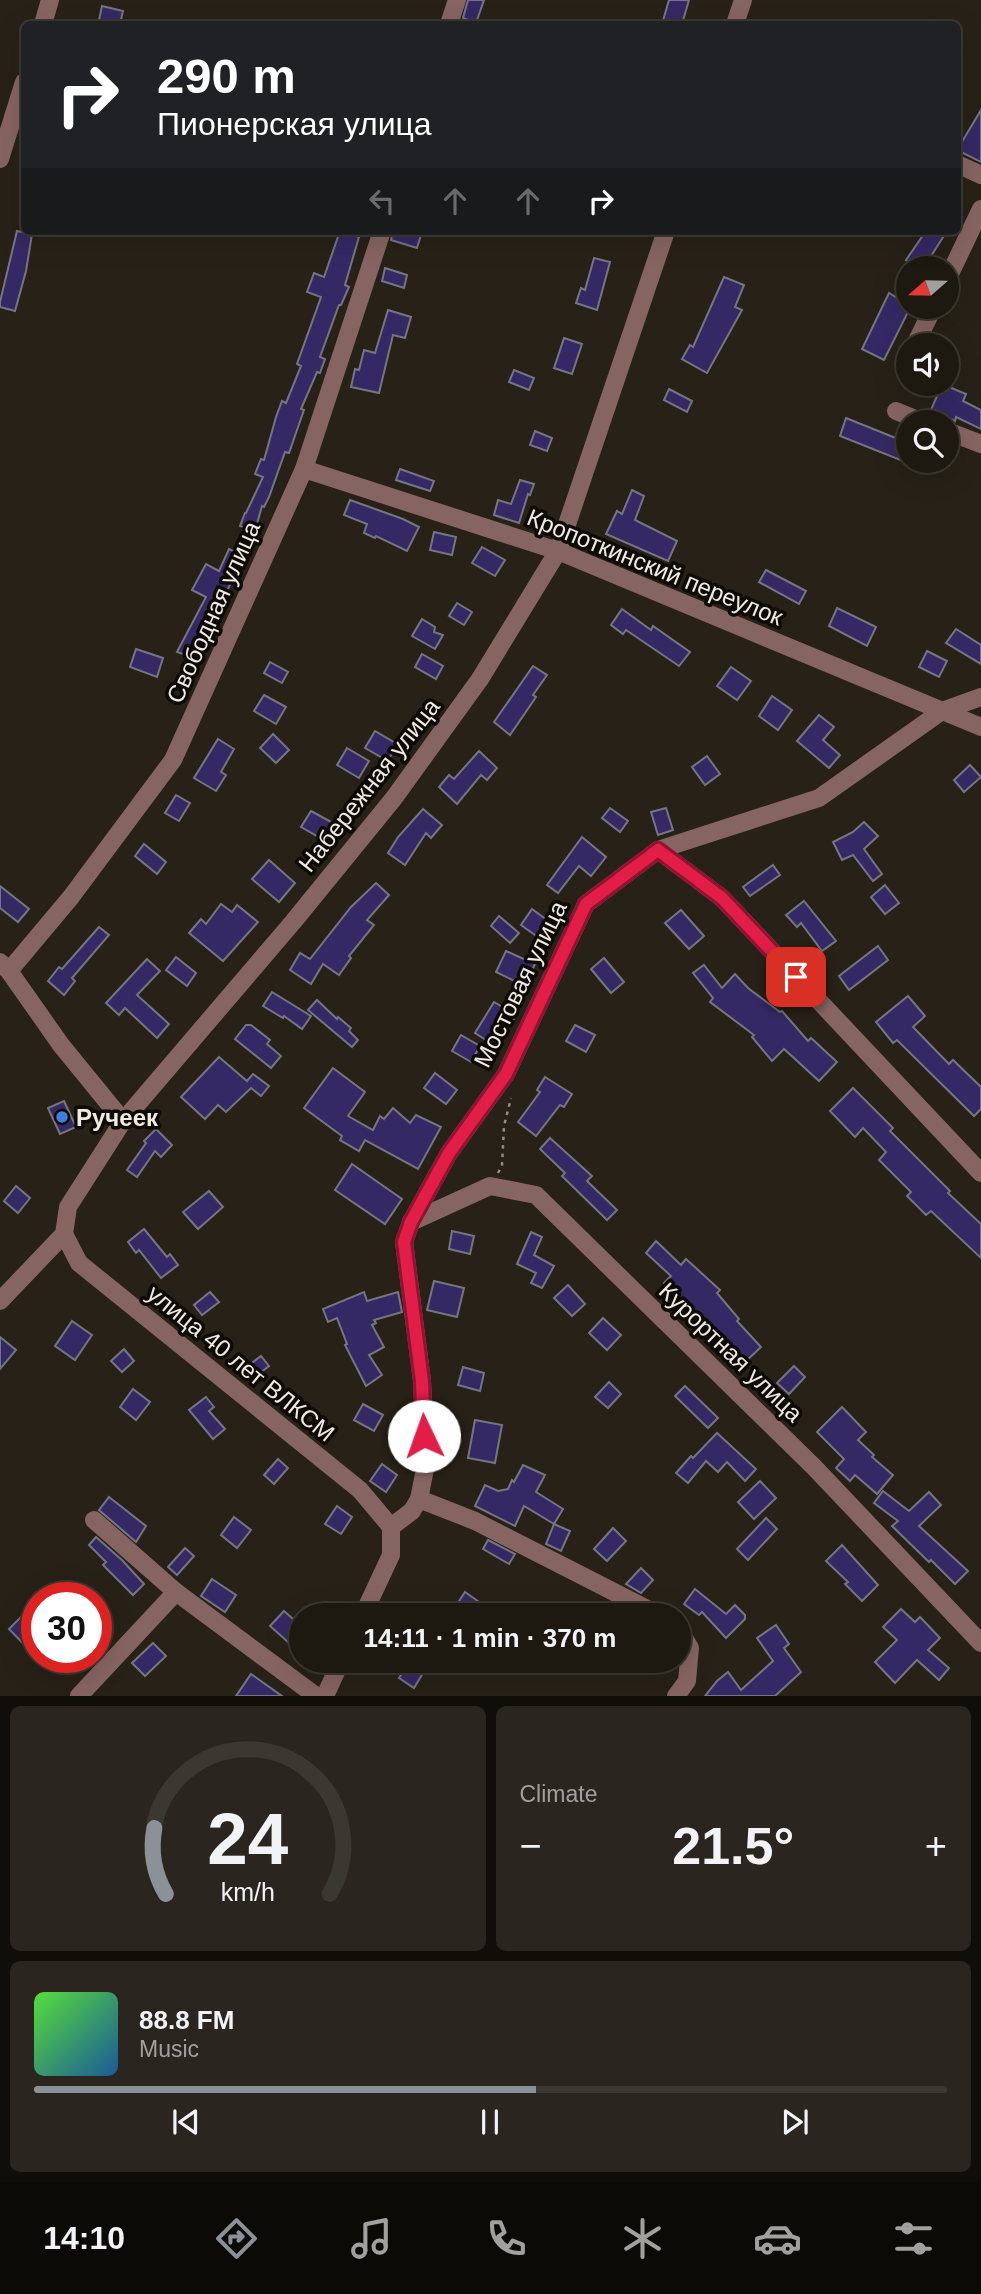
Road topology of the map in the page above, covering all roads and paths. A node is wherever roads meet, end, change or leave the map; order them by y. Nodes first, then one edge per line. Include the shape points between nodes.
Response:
1 (50, 0) edge
2 (457, 0) edge
3 (743, 0) edge
4 (44, 21) edge
5 (450, 21) edge
6 (736, 21) edge
7 (21, 91) edge
8 (0, 157) edge
9 (961, 166) edge
10 (981, 175) edge
11 (981, 209) edge
12 (381, 235) edge
13 (665, 235) edge
14 (958, 256) edge
15 (959, 436) edge
16 (981, 444) edge
17 (304, 469) junction
18 (558, 551) junction
19 (981, 697) edge
20 (943, 711) junction
21 (981, 727) edge
22 (658, 850) junction
23 (5, 966) edge
24 (506, 1074) junction
25 (123, 1121) junction
26 (981, 1173) edge
27 (490, 1186) junction
28 (411, 1222) junction
29 (64, 1234) junction
30 (0, 1301) edge
31 (419, 1499) junction
32 (94, 1520) dead end
33 (391, 1527) junction
34 (176, 1591) junction
35 (369, 1603) edge
36 (636, 1603) edge
37 (981, 1643) edge
38 (336, 1673) edge
39 (688, 1673) edge
40 (79, 1696) edge
41 (316, 1696) edge
42 (325, 1696) edge
43 (676, 1696) edge

1 - 4 street
2 - 5 street
3 - 6 street
7 - 8 street
9 - 10 street
11 - 14 street
12 - 17 street, Свободная улица
13 - 18 street, Набережная улица
15 - 16 street
17 - 18 street, Кропоткинский переулок
17 - 23 street, Свободная улица via 173,760 71,897
18 - 20 street, Кропоткинский переулок
18 - 25 street, Набережная улица via 480,680 394,798
19 - 20 street, Мостовая улица
20 - 21 street, Кропоткинский переулок
20 - 22 street, Мостовая улица via 819,799
22 - 24 street, Мостовая улица via 586,904
22 - 26 street via 722,898
23 - 25 street
24 - 27 path via 511,1099 502,1166
24 - 28 street, Мостовая улица via 449,1153
25 - 29 street, Набережная улица via 68,1207
27 - 28 street
27 - 37 street, Курортная улица via 536,1195 814,1467
28 - 31 street, Мостовая улица via 404,1242 422,1381 426,1464
29 - 30 street
29 - 33 street, улица 40 лет ВЛКСМ via 79,1263 360,1490
31 - 33 street via 412,1511
31 - 36 street via 475,1521
32 - 34 street
33 - 35 street via 391,1555
34 - 40 street
34 - 41 street
38 - 42 street
39 - 43 street

